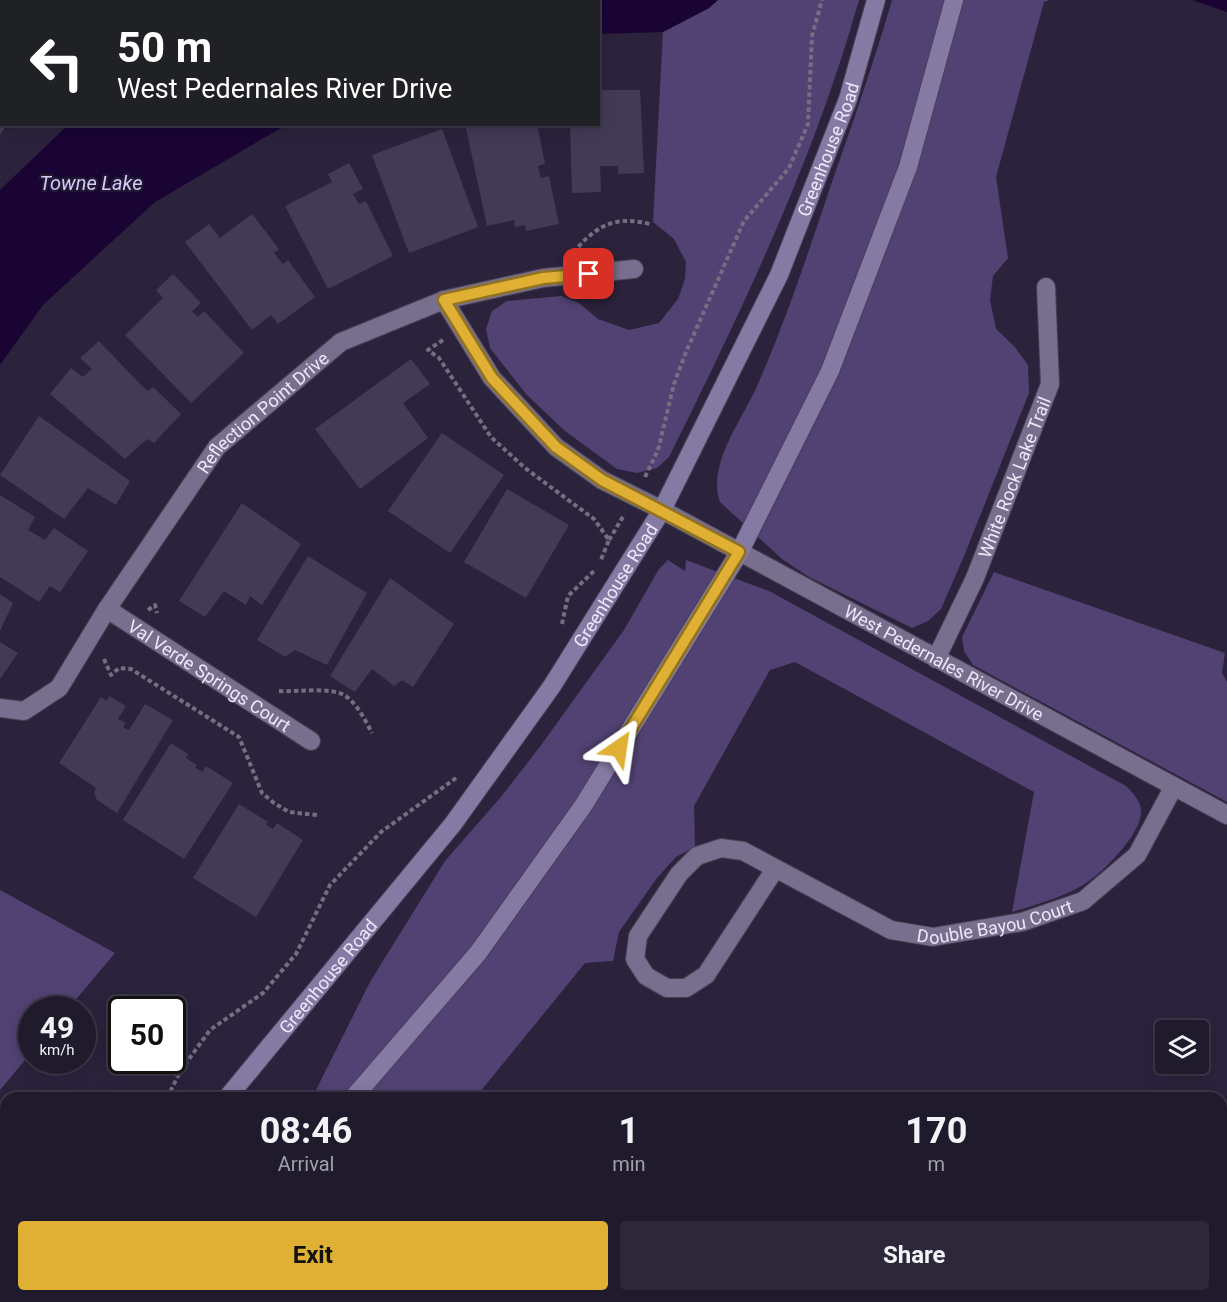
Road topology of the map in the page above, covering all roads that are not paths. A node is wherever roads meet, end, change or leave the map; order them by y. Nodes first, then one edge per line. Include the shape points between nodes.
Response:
1 (876, 0) edge
2 (954, 0) edge
3 (634, 269) dead end
4 (1046, 287) dead end
5 (444, 300) junction
6 (662, 510) junction
7 (739, 552) junction
8 (107, 609) junction
9 (936, 659) junction
10 (0, 708) edge
11 (311, 741) dead end
12 (1173, 788) junction
13 (1227, 815) edge
14 (775, 869) junction
15 (232, 1092) edge
16 (358, 1092) edge

1 - 6 main road, Greenhouse Road via 848,99 779,275
2 - 7 main road via 908,167 834,361
3 - 5 street, Reflection Point Drive via 543,278
4 - 9 street, White Rock Lake Trail via 1050,384 975,578
5 - 6 street, West Pedernales River Drive via 492,378 556,447 602,480
5 - 8 street, Reflection Point Drive via 340,342 217,447
6 - 7 street, West Pedernales River Drive
6 - 15 main road, Greenhouse Road via 552,686 453,824
7 - 9 street, West Pedernales River Drive
7 - 16 main road via 583,806 478,953
8 - 10 street, Reflection Point Drive via 60,688 24,711
8 - 11 street, Val Verde Springs Court
9 - 12 street, West Pedernales River Drive
12 - 13 street, West Pedernales River Drive
12 - 14 street, Double Bayou Court via 1137,855 1083,901 1022,922 933,938 891,930
14 - 14 street, Double Bayou Court via 743,851 721,848 697,856 638,936 636,959 646,976 667,988 686,988 706,975

